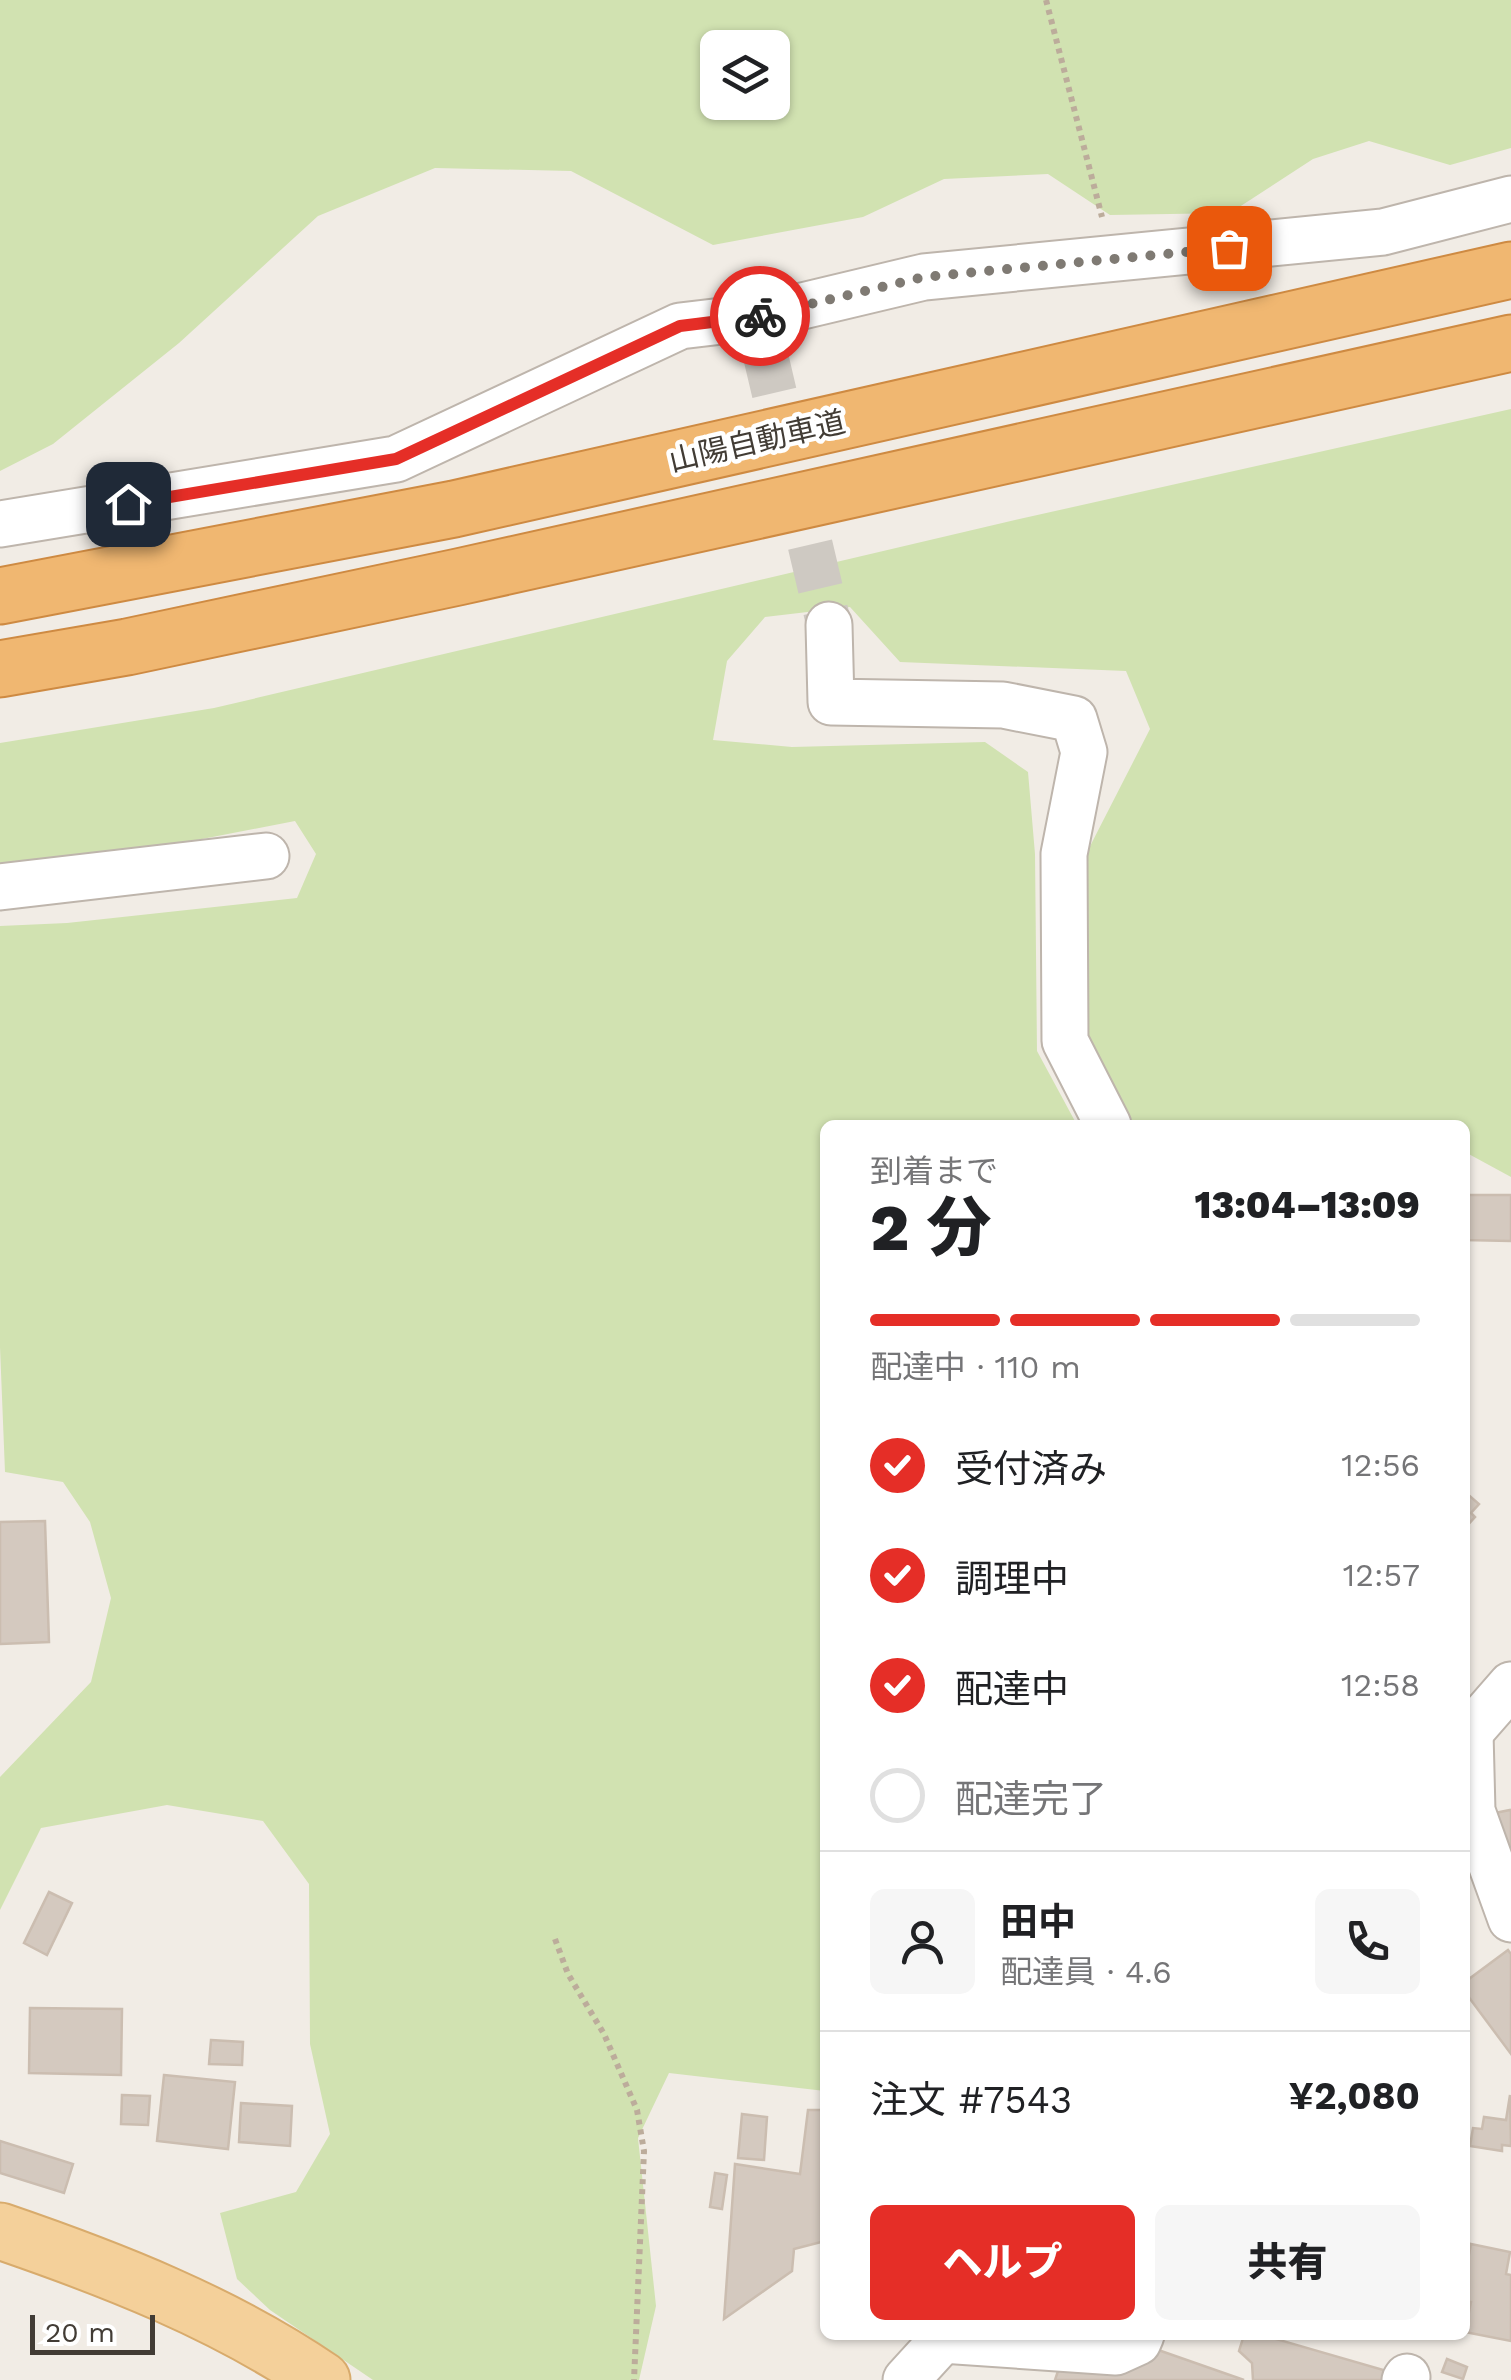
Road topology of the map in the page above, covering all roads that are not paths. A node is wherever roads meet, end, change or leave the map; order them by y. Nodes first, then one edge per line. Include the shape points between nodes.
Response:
1 (1511, 199) edge
2 (1511, 270) edge
3 (1511, 343) edge
4 (0, 524) edge
5 (0, 596) edge
6 (828, 625) tunnel mouth
7 (0, 669) edge
8 (266, 856) dead end
9 (0, 887) edge
10 (1105, 1120) edge
11 (1511, 1685) edge
12 (1470, 1727) edge
13 (1470, 1819) edge
14 (1511, 1919) edge
15 (0, 2231) edge
16 (943, 2340) edge
17 (969, 2340) edge
18 (1139, 2340) edge
19 (322, 2380) edge
20 (906, 2380) edge

1 - 4 street via 1384,232 924,277 760,333 680,326 396,459
2 - 5 highway, 山陽自動車道 via 454,509
3 - 7 highway via 438,581
6 - 10 street via 831,702 1002,706 1074,719 1084,752 1064,854 1065,1042
8 - 9 street
11 - 12 street
13 - 14 street
15 - 19 main road via 112,2269
16 - 20 street
17 - 18 street via 1116,2352

